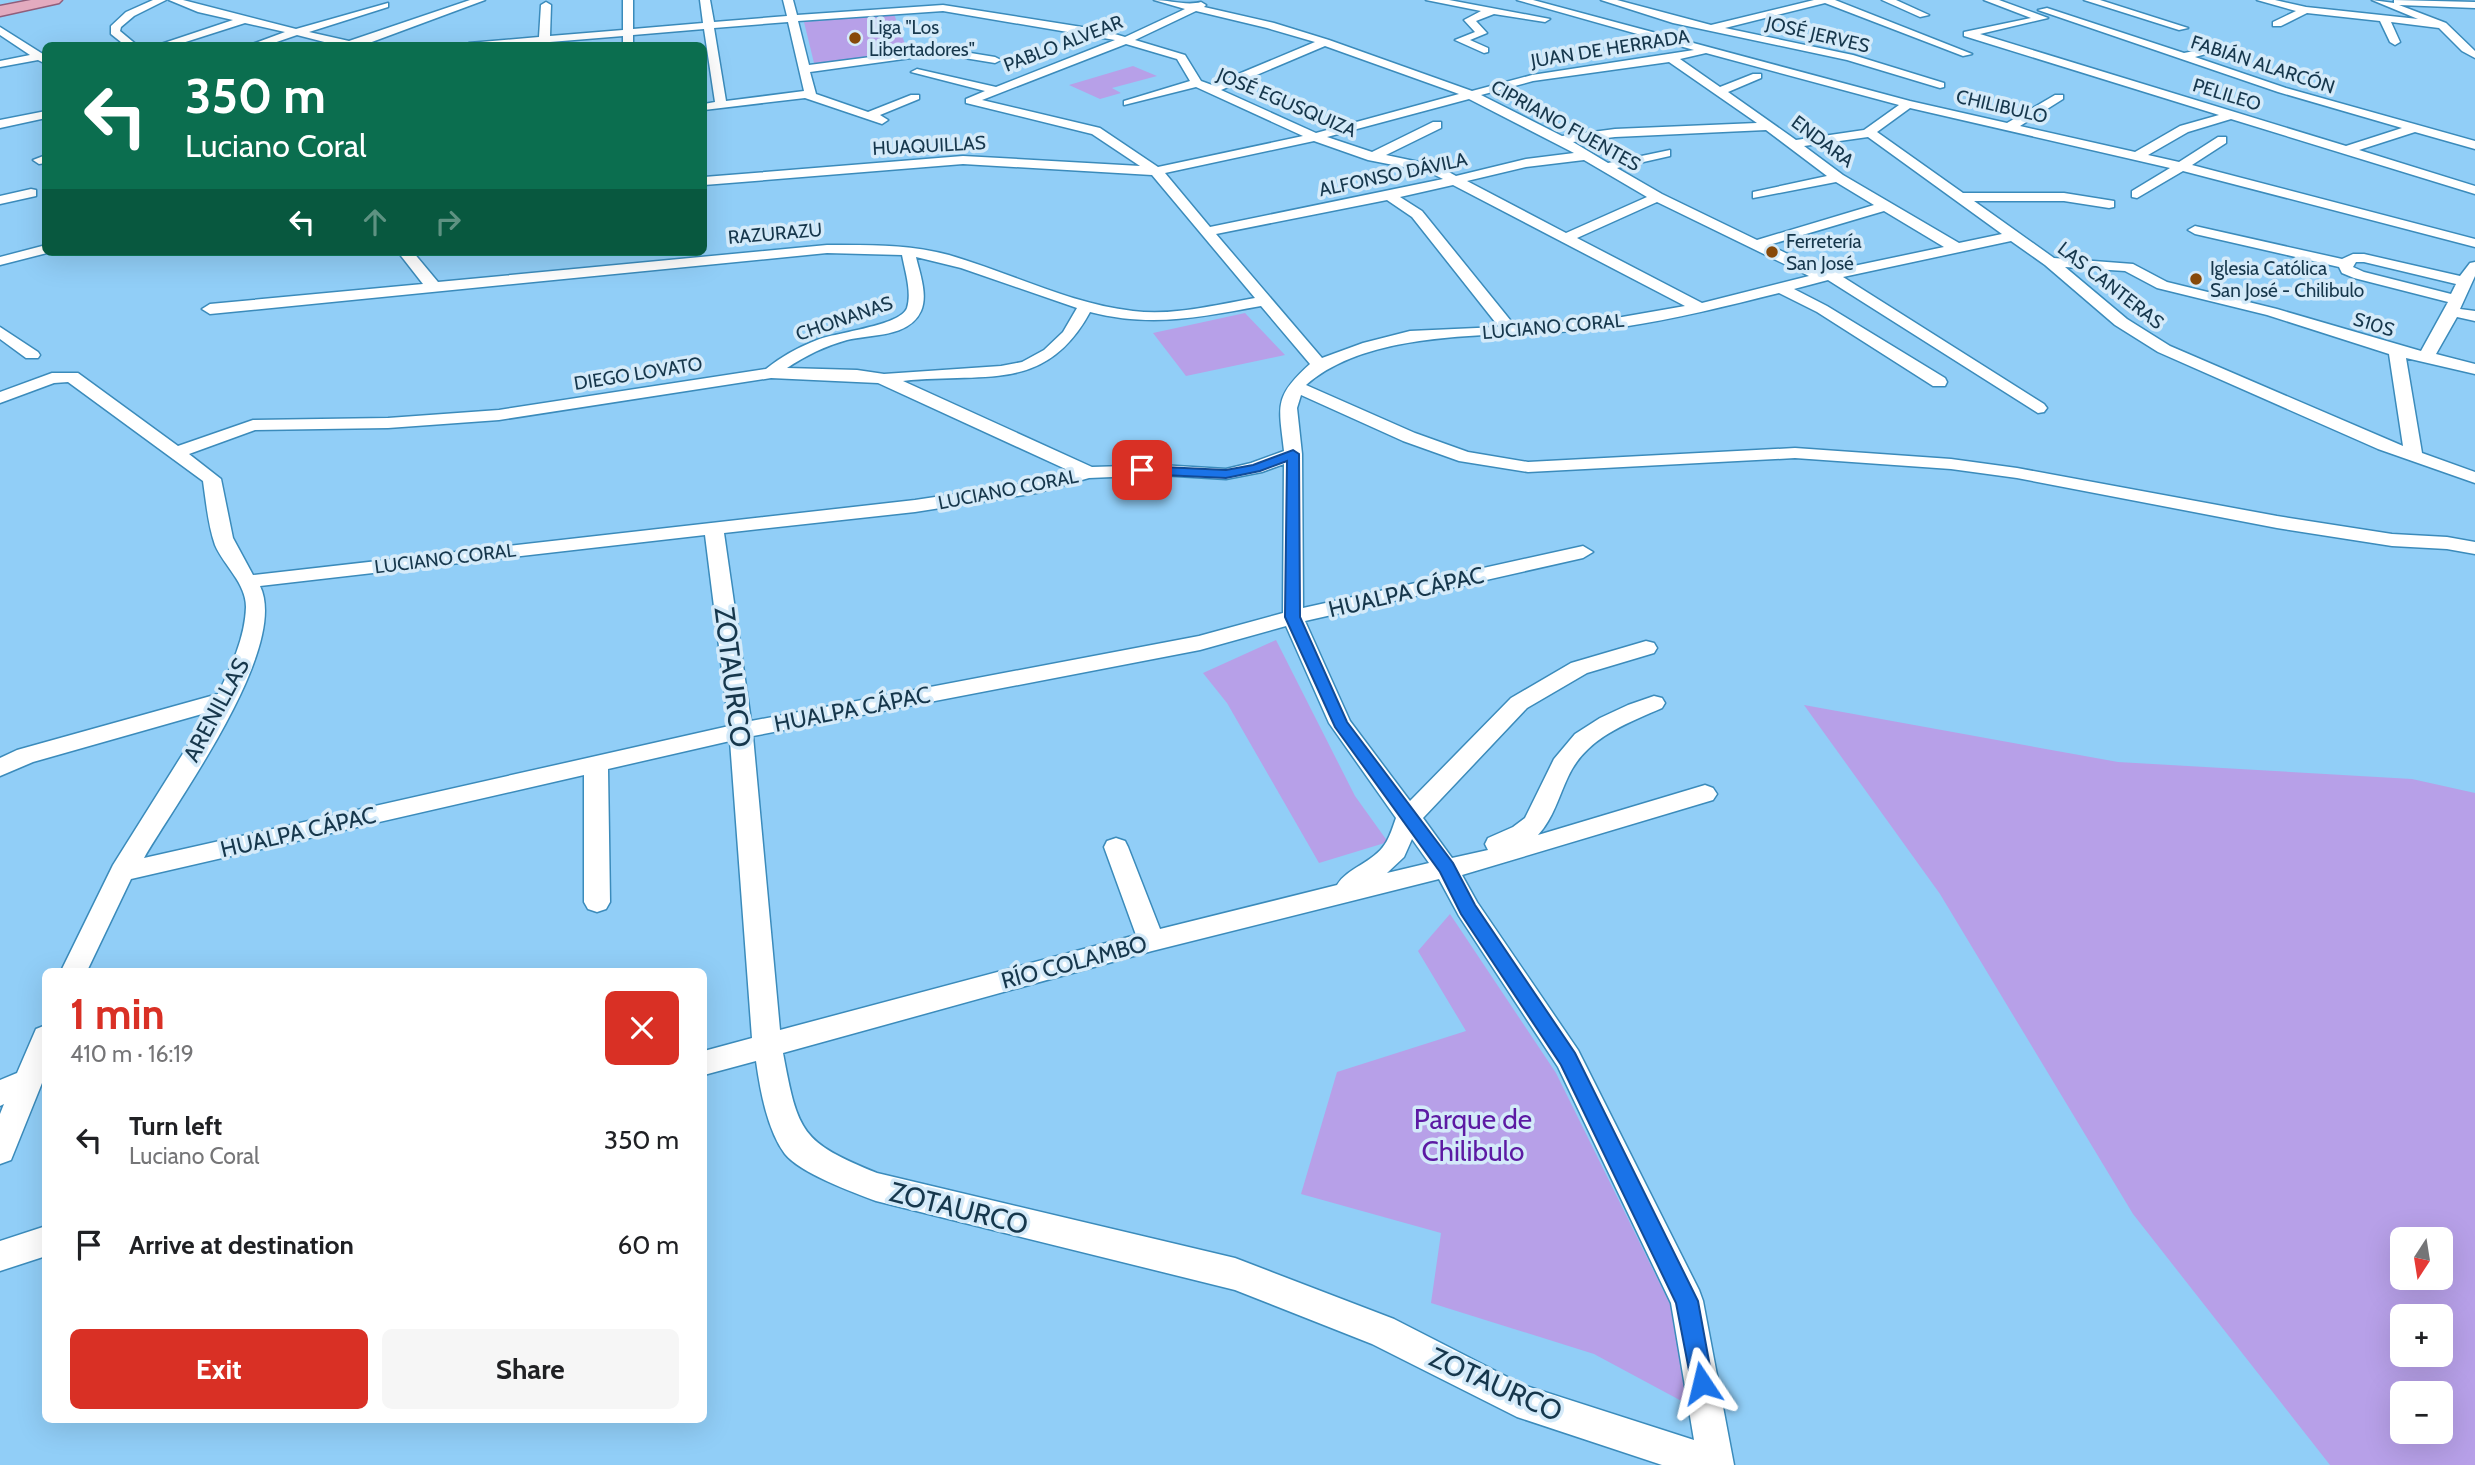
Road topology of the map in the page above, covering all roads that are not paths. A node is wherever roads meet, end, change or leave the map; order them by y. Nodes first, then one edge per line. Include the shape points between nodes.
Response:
1 (19, 0) edge
2 (54, 0) edge
3 (161, 0) edge
4 (174, 0) edge
5 (628, 0) edge
6 (705, 0) edge
7 (788, 0) edge
8 (954, 0) edge
9 (1159, 0) edge
10 (1430, 0) edge
11 (1522, 0) edge
12 (1606, 0) edge
13 (1826, 0) edge
14 (1887, 0) edge
15 (1989, 0) edge
16 (2089, 0) edge
17 (2262, 0) edge
18 (2379, 1) edge
19 (0, 4) edge
20 (912, 4) edge
21 (1202, 4) edge
22 (384, 5) dead end
23 (546, 5) dead end
24 (2475, 5) edge
25 (472, 6) edge
26 (943, 8) junction
27 (1494, 10) junction
28 (2306, 10) junction
29 (0, 11) edge
30 (2043, 14) junction
31 (1924, 15) dead end
32 (2115, 16) dead end
33 (792, 17) junction
34 (2384, 19) junction
35 (244, 20) junction
36 (1677, 22) junction
37 (2082, 23) junction
38 (708, 24) junction
39 (2277, 24) dead end
40 (2442, 25) junction
41 (1708, 28) junction
42 (2183, 28) dead end
43 (0, 30) edge
44 (628, 31) junction
45 (295, 32) junction
46 (1645, 33) junction
47 (1968, 34) junction
48 (2194, 34) dead end
49 (1804, 36) dead end
50 (1657, 38) junction
51 (1128, 39) junction
52 (1929, 41) junction
53 (128, 42) edge
54 (173, 42) edge
55 (264, 42) edge
56 (337, 42) edge
57 (359, 42) edge
58 (545, 42) edge
59 (628, 42) edge
60 (1325, 42) junction
61 (1780, 42) junction
62 (2395, 42) dead end
63 (2149, 45) junction
64 (2220, 47) dead end
65 (1484, 50) dead end
66 (1702, 51) junction
67 (1967, 54) dead end
68 (2475, 55) edge
69 (2183, 57) junction
70 (1671, 58) junction
71 (42, 59) edge
72 (1823, 59) dead end
73 (866, 60) junction
74 (995, 60) dead end
75 (0, 64) edge
76 (804, 69) junction
77 (1757, 76) dead end
78 (1796, 76) junction
79 (1197, 83) junction
80 (1940, 85) dead end
81 (995, 90) junction
82 (1211, 90) junction
83 (1721, 91) junction
84 (1468, 93) junction
85 (810, 95) junction
86 (915, 97) dead end
87 (2059, 97) dead end
88 (1128, 103) dead end
89 (1908, 104) junction
90 (721, 105) junction
91 (707, 107) edge
92 (2235, 114) junction
93 (42, 115) edge
94 (0, 124) edge
95 (1437, 125) dead end
96 (1769, 126) junction
97 (2009, 127) junction
98 (2415, 128) junction
99 (1870, 133) junction
100 (1315, 137) junction
101 (1560, 140) junction
102 (2222, 140) dead end
103 (1795, 144) junction
104 (2475, 145) edge
105 (2347, 150) junction
106 (1666, 153) dead end
107 (1584, 156) junction
108 (2137, 156) junction
109 (1372, 157) junction
110 (2182, 166) junction
111 (1605, 167) junction
112 (1156, 171) junction
113 (2475, 177) edge
114 (1838, 178) junction
115 (707, 181) edge
116 (1457, 181) junction
117 (2458, 185) junction
118 (2475, 190) edge
119 (31, 193) dead end
120 (2137, 194) dead end
121 (1758, 195) dead end
122 (1389, 196) junction
123 (1657, 197) junction
124 (1959, 197) junction
125 (0, 200) edge
126 (2109, 204) dead end
127 (1885, 206) junction
128 (2195, 230) dead end
129 (1209, 231) junction
130 (2013, 236) junction
131 (1566, 238) junction
132 (2475, 243) edge
133 (1755, 245) junction
134 (1957, 248) junction
135 (42, 250) edge
136 (908, 251) junction
137 (408, 256) edge
138 (0, 261) edge
139 (2050, 262) junction
140 (2345, 264) junction
141 (2475, 266) edge
142 (1827, 276) junction
143 (2464, 281) junction
144 (433, 286) junction
145 (1781, 288) junction
146 (1264, 301) junction
147 (1086, 304) junction
148 (2454, 305) junction
149 (1700, 308) junction
150 (210, 309) dead end
151 (2475, 316) edge
152 (1511, 331) junction
153 (0, 332) edge
154 (2397, 351) junction
155 (32, 355) dead end
156 (2423, 356) junction
157 (1319, 365) junction
158 (2475, 369) edge
159 (771, 373) junction
160 (881, 378) junction
161 (1939, 382) dead end
162 (1295, 386) junction
163 (0, 398) edge
164 (2038, 408) dead end
165 (177, 452) junction
166 (1293, 454) junction
167 (2414, 457) junction
168 (1089, 473) junction
169 (2475, 478) edge
170 (714, 527) junction
171 (2475, 548) edge
172 (1583, 552) dead end
173 (250, 581) junction
174 (1293, 617) junction
175 (1646, 648) dead end
176 (227, 699) junction
177 (1654, 703) dead end
178 (741, 731) junction
179 (596, 764) junction
180 (0, 768) edge
181 (1705, 794) dead end
182 (1408, 818) junction
183 (1116, 847) dead end
184 (1475, 863) junction
185 (1447, 868) junction
186 (122, 872) junction
187 (1335, 897) junction
188 (597, 902) dead end
189 (1152, 940) junction
190 (75, 968) edge
191 (42, 1046) edge
192 (767, 1046) junction
193 (707, 1062) edge
194 (27, 1082) junction
195 (0, 1093) edge
196 (0, 1150) edge
197 (42, 1242) edge
198 (0, 1256) edge
199 (1716, 1465) edge

1 - 19 main road
2 - 29 main road
3 - 53 street via 116,26 114,32
4 - 35 street
5 - 44 street
6 - 38 street
7 - 33 street
8 - 26 street
9 - 21 street, CIPRIANO FUENTES
10 - 27 street
11 - 46 street, CHILIBULO
12 - 36 street, JOSÉ JERVES
13 - 41 street
13 - 52 street
14 - 31 street
15 - 30 street, FABIÁN ALARCÓN
16 - 30 street
16 - 42 street
17 - 28 street
18 - 24 street
18 - 40 street
20 - 26 street, JOSÉ EGUSQUIZA
20 - 33 street, JOSÉ EGUSQUIZA
21 - 51 street, PABLO ALVEAR
21 - 60 street, CIPRIANO FUENTES
22 - 45 street
23 - 58 street
25 - 57 street
26 - 51 street, JOSÉ EGUSQUIZA
27 - 50 street
27 - 65 street via 1469,20 1482,33 1460,40
28 - 34 street
28 - 39 street
30 - 37 street, FABIÁN ALARCÓN
30 - 47 street
32 - 37 street
33 - 38 street, JOSÉ EGUSQUIZA
33 - 76 street
34 - 40 street
34 - 62 street
35 - 45 street
35 - 54 street
36 - 41 street, JOSÉ JERVES
36 - 46 street
37 - 63 street, FABIÁN ALARCÓN
38 - 44 street, JOSÉ EGUSQUIZA
38 - 90 street
40 - 68 street
41 - 61 street, JOSÉ JERVES
43 - 71 street
44 - 58 street, JOSÉ EGUSQUIZA
44 - 59 street
45 - 55 street
45 - 56 street
46 - 50 street, CHILIBULO
47 - 52 street
47 - 92 street, PELILEO
48 - 63 street
49 - 61 street
50 - 66 street, CHILIBULO
51 - 79 street, JOSÉ EGUSQUIZA via 1181,57
51 - 81 street, PABLO ALVEAR
52 - 67 street
60 - 82 street
60 - 84 street, CIPRIANO FUENTES
61 - 80 street, JOSÉ JERVES
63 - 69 street, FABIÁN ALARCÓN
64 - 69 street
66 - 70 street, JUAN DE HERRADA
66 - 78 street, CHILIBULO
69 - 98 street, FABIÁN ALARCÓN
70 - 83 street, ENDARA
70 - 84 street, JUAN DE HERRADA via 1564,72
71 - 75 street
72 - 78 street
73 - 74 street via 940,51
73 - 76 street
73 - 81 street
76 - 85 street
77 - 83 street
78 - 89 street, CHILIBULO
79 - 82 street, JOSÉ EGUSQUIZA
79 - 88 street
81 - 112 street, PABLO ALVEAR via 970,101 1096,131
82 - 100 street, JOSÉ EGUSQUIZA
83 - 96 street, ENDARA
84 - 100 street, JUAN DE HERRADA
84 - 101 street, CIPRIANO FUENTES
85 - 86 street via 876,117
85 - 90 street
87 - 97 street
89 - 97 street, CHILIBULO
89 - 99 street
90 - 91 street
92 - 105 street, PELILEO
92 - 108 street via 2184,129
93 - 94 street
95 - 109 street
96 - 101 street
96 - 103 street, ENDARA
97 - 108 street, CHILIBULO
98 - 104 street, FABIÁN ALARCÓN
98 - 105 street
99 - 103 street
99 - 124 street, LAS CANTERAS
100 - 109 street, JOSÉ EGUSQUIZA
100 - 112 street, JUAN DE HERRADA
101 - 107 street, CIPRIANO FUENTES
102 - 110 street
103 - 114 street, ENDARA
105 - 117 street, PELILEO
106 - 111 street
107 - 111 street, CIPRIANO FUENTES
107 - 116 street, ALFONSO DÁVILA via 1526,163
108 - 110 street, CHILIBULO
109 - 116 street, JOSÉ EGUSQUIZA via 1429,168
110 - 120 street
110 - 132 street, CHILIBULO
111 - 123 street, CIPRIANO FUENTES
112 - 115 street, HUAQUILLAS via 963,160
112 - 129 street
113 - 117 street
114 - 121 street
114 - 127 street, ENDARA
116 - 122 street, ALFONSO DÁVILA
116 - 131 street, JOSÉ EGUSQUIZA
117 - 118 street, PELILEO
119 - 125 street
122 - 129 street, ALFONSO DÁVILA
122 - 152 street via 1417,214
123 - 131 street
123 - 133 street, CIPRIANO FUENTES
124 - 126 street via 2064,197
124 - 130 street, LAS CANTERAS
127 - 133 street
127 - 134 street, ENDARA
128 - 140 street
129 - 146 street
130 - 134 street, LUCIANO CORAL
130 - 139 street, LAS CANTERAS
131 - 149 street, JOSÉ EGUSQUIZA
133 - 142 street, CIPRIANO FUENTES
134 - 142 street, LUCIANO CORAL
135 - 138 street
136 - 144 street, RAZURAZU via 827,249
136 - 147 street, RAZURAZU
136 - 159 street, CHONANAS via 915,305 905,321 810,349
137 - 144 street
139 - 154 street, S10S via 2128,267 2162,285 2272,312
139 - 167 street, LAS CANTERAS via 2121,322 2164,349
140 - 143 street via 2364,258
140 - 148 street via 2359,275
141 - 143 street
142 - 145 street, LUCIANO CORAL
142 - 164 street, CIPRIANO FUENTES
143 - 148 street
144 - 150 street, RAZURAZU
145 - 149 street, LUCIANO CORAL
145 - 161 street
146 - 147 street, RAZURAZU via 1165,317 1130,316
146 - 157 street
147 - 160 street via 1069,338 1040,362 987,372
148 - 151 street
148 - 156 street
149 - 152 street, LUCIANO CORAL via 1622,322
152 - 157 street, LUCIANO CORAL via 1410,336
153 - 155 street
154 - 156 street, S10S
154 - 167 street
156 - 158 street
157 - 162 street, LUCIANO CORAL
159 - 160 street, DIEGO LOVATO
159 - 165 street, DIEGO LOVATO via 499,415 253,425
160 - 168 street, DIEGO LOVATO
162 - 166 street via 1288,408
162 - 171 street via 1465,457 1528,467 1795,453 1951,464 2277,522
163 - 165 street, ARENILLAS via 52,378 72,377
165 - 173 street, ARENILLAS via 212,480 215,514 227,550
166 - 168 street, LUCIANO CORAL via 1226,474 1160,470
166 - 174 street
167 - 169 street, LAS CANTERAS
168 - 170 street, LUCIANO CORAL via 1036,487 915,506
170 - 173 street, LUCIANO CORAL
170 - 178 street, ZOTAURCO
172 - 174 street, HUALPA CÁPAC
173 - 176 street, ARENILLAS via 256,605 254,634
174 - 178 street, HUALPA CÁPAC via 1200,643
174 - 182 street via 1340,723
175 - 182 street via 1579,668 1519,703
176 - 180 street
176 - 186 street, ARENILLAS
177 - 184 street via 1582,741 1559,767 1534,825 1483,849
178 - 179 street, HUALPA CÁPAC
178 - 192 street, ZOTAURCO
179 - 186 street, HUALPA CÁPAC
179 - 188 street
181 - 184 street, RÍO COLAMBO
182 - 185 street
182 - 187 street via 1395,850
183 - 189 street
184 - 185 street, RÍO COLAMBO
185 - 187 street, RÍO COLAMBO
185 - 199 street via 1468,909 1568,1059 1687,1301
186 - 190 street, ARENILLAS
187 - 189 street, RÍO COLAMBO
189 - 192 street, RÍO COLAMBO
191 - 194 street
192 - 193 street, RÍO COLAMBO
192 - 199 street, ZOTAURCO via 778,1106 796,1145 832,1169 876,1188 1235,1274 1382,1331 1517,1400
194 - 195 street
194 - 196 street
197 - 198 street

